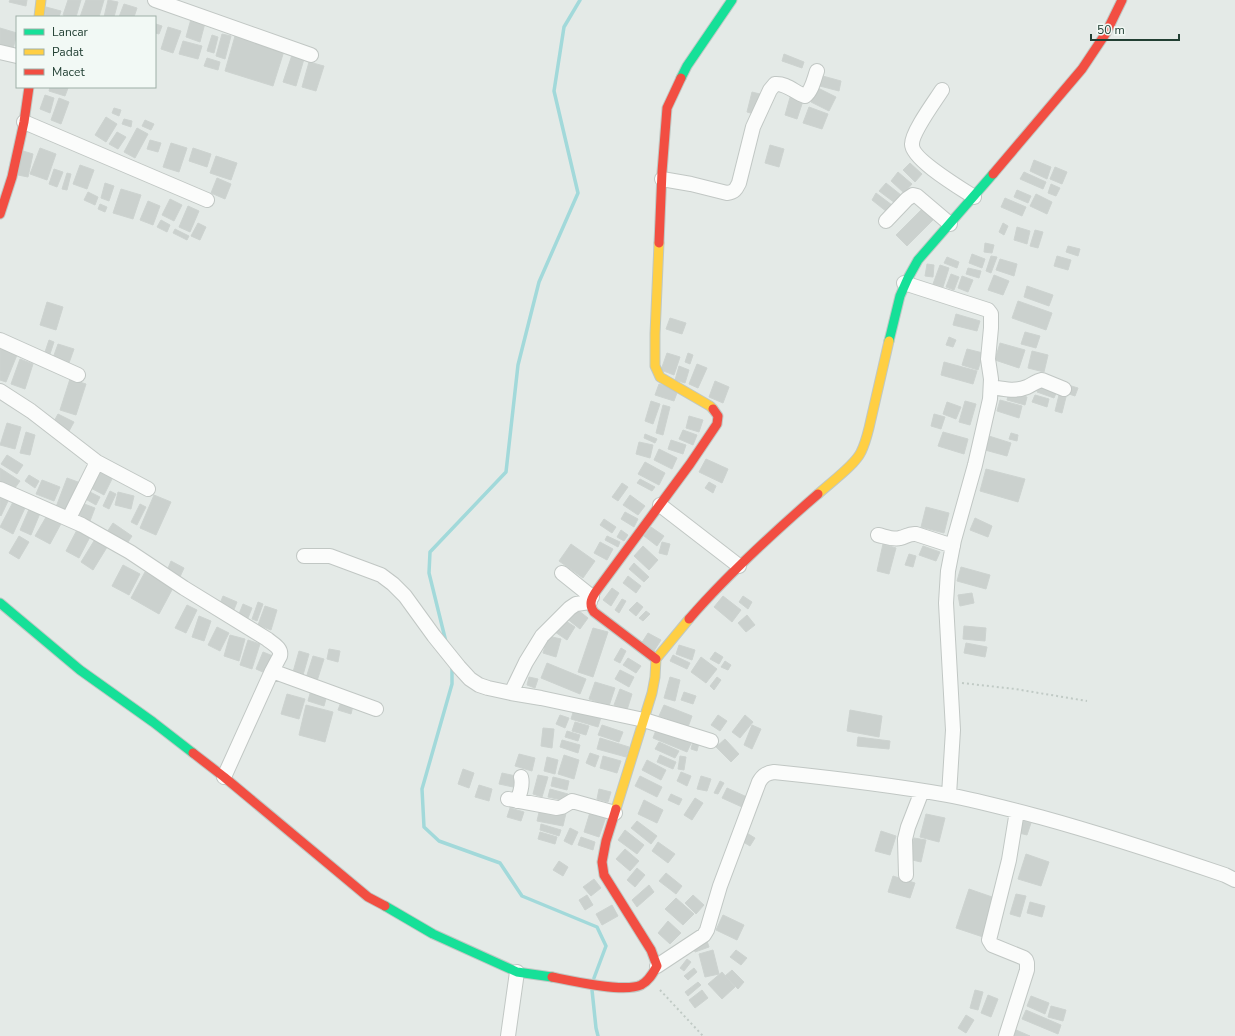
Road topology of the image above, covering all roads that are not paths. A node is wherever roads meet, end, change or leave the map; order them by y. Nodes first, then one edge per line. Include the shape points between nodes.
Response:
1 (41, 0) edge
2 (155, 0) edge
3 (732, 0) edge
4 (1122, 0) edge
5 (38, 16) edge
6 (0, 52) edge
7 (310, 55) dead end
8 (16, 56) edge
9 (817, 71) dead end
10 (29, 88) edge
11 (942, 90) dead end
12 (24, 122) junction
13 (662, 179) junction
14 (974, 197) junction
15 (207, 200) dead end
16 (0, 214) edge
17 (886, 221) dead end
18 (950, 224) junction
19 (904, 283) junction
20 (0, 340) edge
21 (78, 375) dead end
22 (991, 387) junction
23 (1064, 389) dead end
24 (0, 391) edge
25 (97, 462) junction
26 (0, 489) edge
27 (148, 489) dead end
28 (660, 505) junction
29 (70, 518) junction
30 (878, 535) dead end
31 (952, 546) junction
32 (304, 556) dead end
33 (739, 566) junction
34 (562, 573) dead end
35 (591, 600) junction
36 (0, 604) edge
37 (656, 659) junction
38 (272, 671) junction
39 (511, 693) junction
40 (376, 709) dead end
41 (644, 720) junction
42 (711, 741) dead end
43 (224, 778) junction
44 (521, 778) dead end
45 (922, 792) junction
46 (949, 795) junction
47 (1017, 811) junction
48 (615, 813) junction
49 (906, 875) dead end
50 (1235, 880) edge
51 (657, 966) junction
52 (517, 972) junction
53 (508, 1036) edge
54 (1006, 1036) edge

1 - 5 street
2 - 7 street
3 - 13 street via 687,66 667,108
4 - 14 street via 1106,33 1082,69
6 - 8 street
9 - 13 street via 805,96 780,84 775,84 770,90 753,127 735,191 727,193
10 - 12 street
11 - 14 street via 913,138 912,149 939,174
12 - 15 street
12 - 16 street via 12,177
13 - 28 street via 655,366 660,377 716,411 718,420
14 - 18 street
17 - 18 street via 913,195 918,196
18 - 19 street via 918,260
19 - 22 street via 990,311 988,359
19 - 33 street via 868,434 861,453 848,468
20 - 21 street
22 - 23 street via 1018,390 1042,380
22 - 31 street via 975,465
24 - 25 street via 31,411
25 - 27 street
25 - 29 street
26 - 29 street
28 - 33 street
28 - 35 street
29 - 38 street via 130,552 267,639 281,654
30 - 31 street via 896,539 910,533
31 - 46 street via 946,603 953,730
32 - 39 street via 330,556 381,575 404,596 470,679 478,685
33 - 37 street via 705,601
34 - 35 street
35 - 37 street via 591,609 594,612
35 - 39 street via 570,608 542,636
36 - 43 street via 80,670 153,722
37 - 41 street via 652,693
38 - 40 street
38 - 43 street
39 - 41 street
41 - 42 street
41 - 48 street
43 - 52 street via 368,897 433,934
44 - 48 street via 521,786 513,800 557,808 572,801
45 - 46 street
45 - 49 street via 905,839
45 - 51 street via 767,773 759,782 720,886 707,930 704,935
46 - 47 street
47 - 50 street via 1090,831
47 - 54 street via 1009,860 989,940 992,945 1024,958 1028,966
48 - 51 street via 606,841 602,869 651,950
51 - 52 street via 645,984 625,988
52 - 53 street

